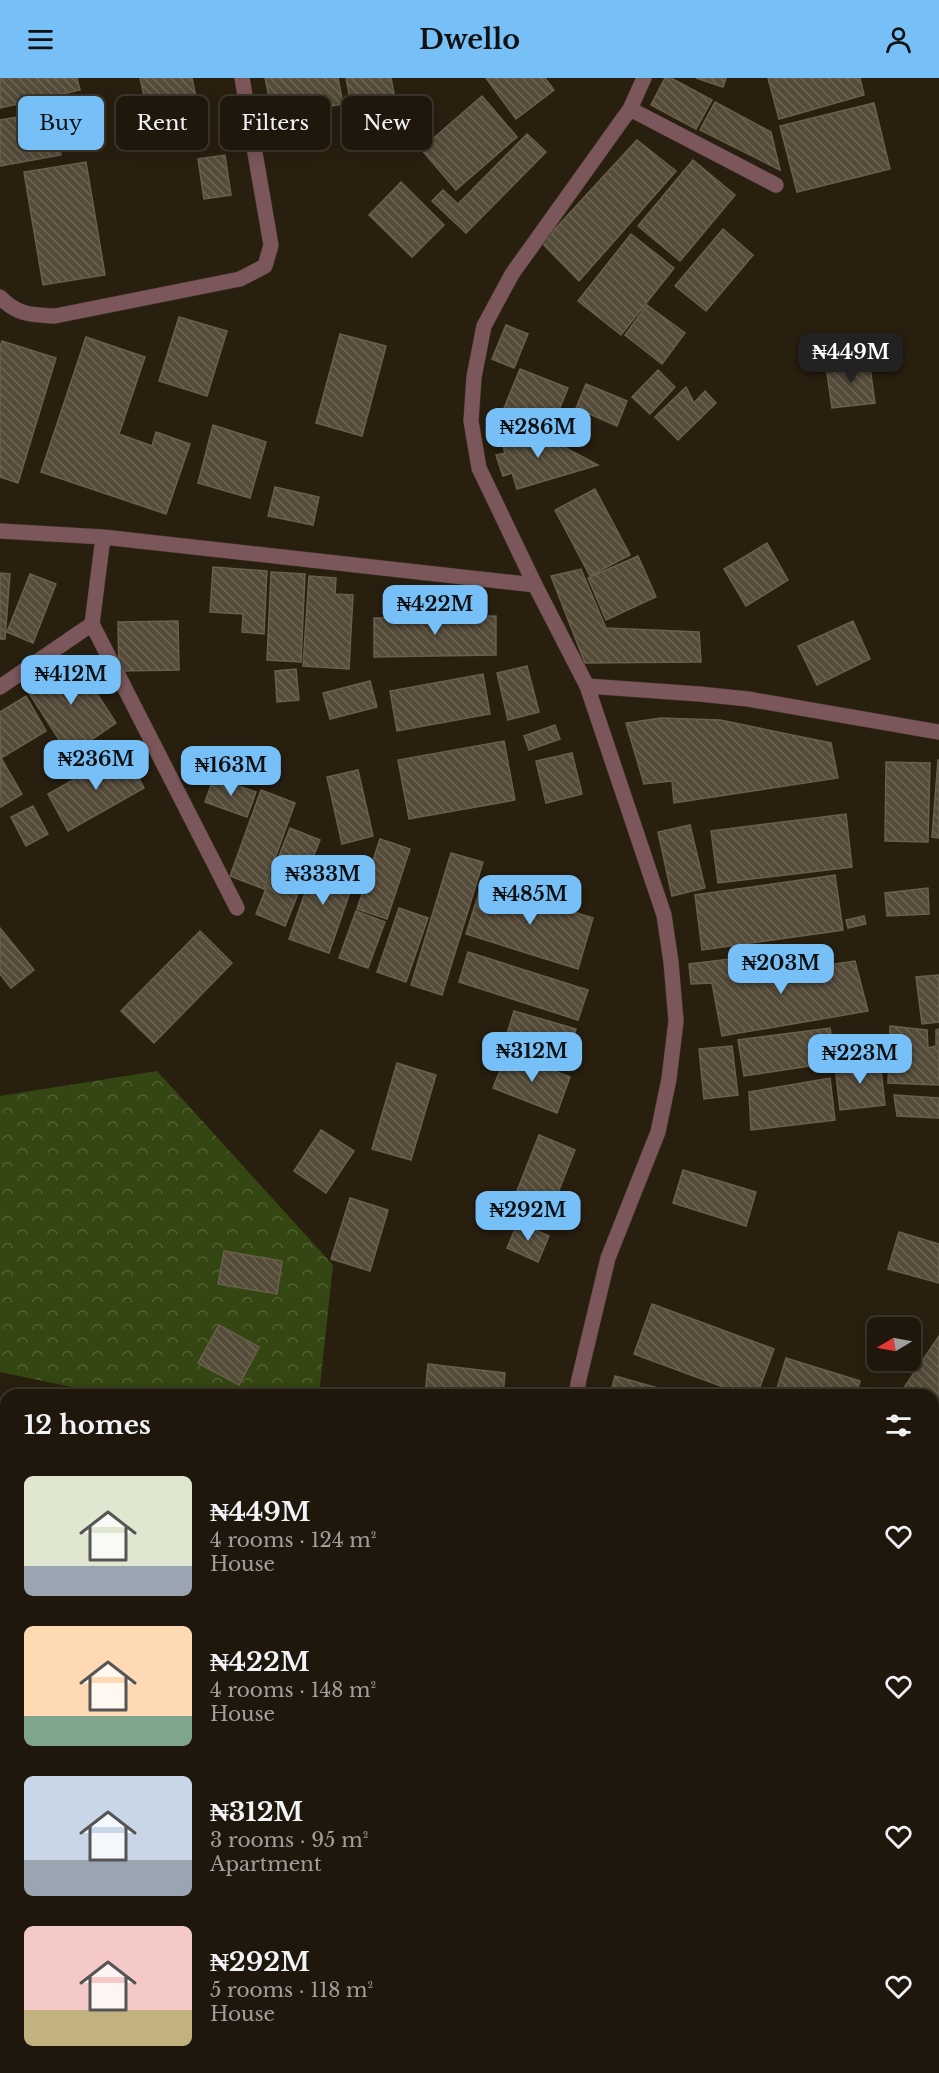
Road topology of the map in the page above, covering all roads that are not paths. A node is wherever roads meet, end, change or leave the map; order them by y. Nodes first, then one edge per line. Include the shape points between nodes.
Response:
1 (242, 78) edge
2 (644, 78) edge
3 (630, 109) junction
4 (776, 185) dead end
5 (0, 297) edge
6 (0, 531) edge
7 (103, 537) junction
8 (535, 585) junction
9 (92, 624) junction
10 (587, 686) junction
11 (0, 687) edge
12 (939, 732) edge
13 (237, 908) dead end
14 (577, 1389) edge

1 - 5 street via 271,245 265,266 240,279 55,316 26,315
2 - 3 street
3 - 4 street
3 - 8 street via 512,274 484,326 480,346 471,421 479,468
6 - 7 street
7 - 8 street
7 - 9 street
8 - 10 street
9 - 11 street
9 - 13 street
10 - 12 street via 748,699
10 - 14 street via 664,915 676,1021 658,1132 608,1258

